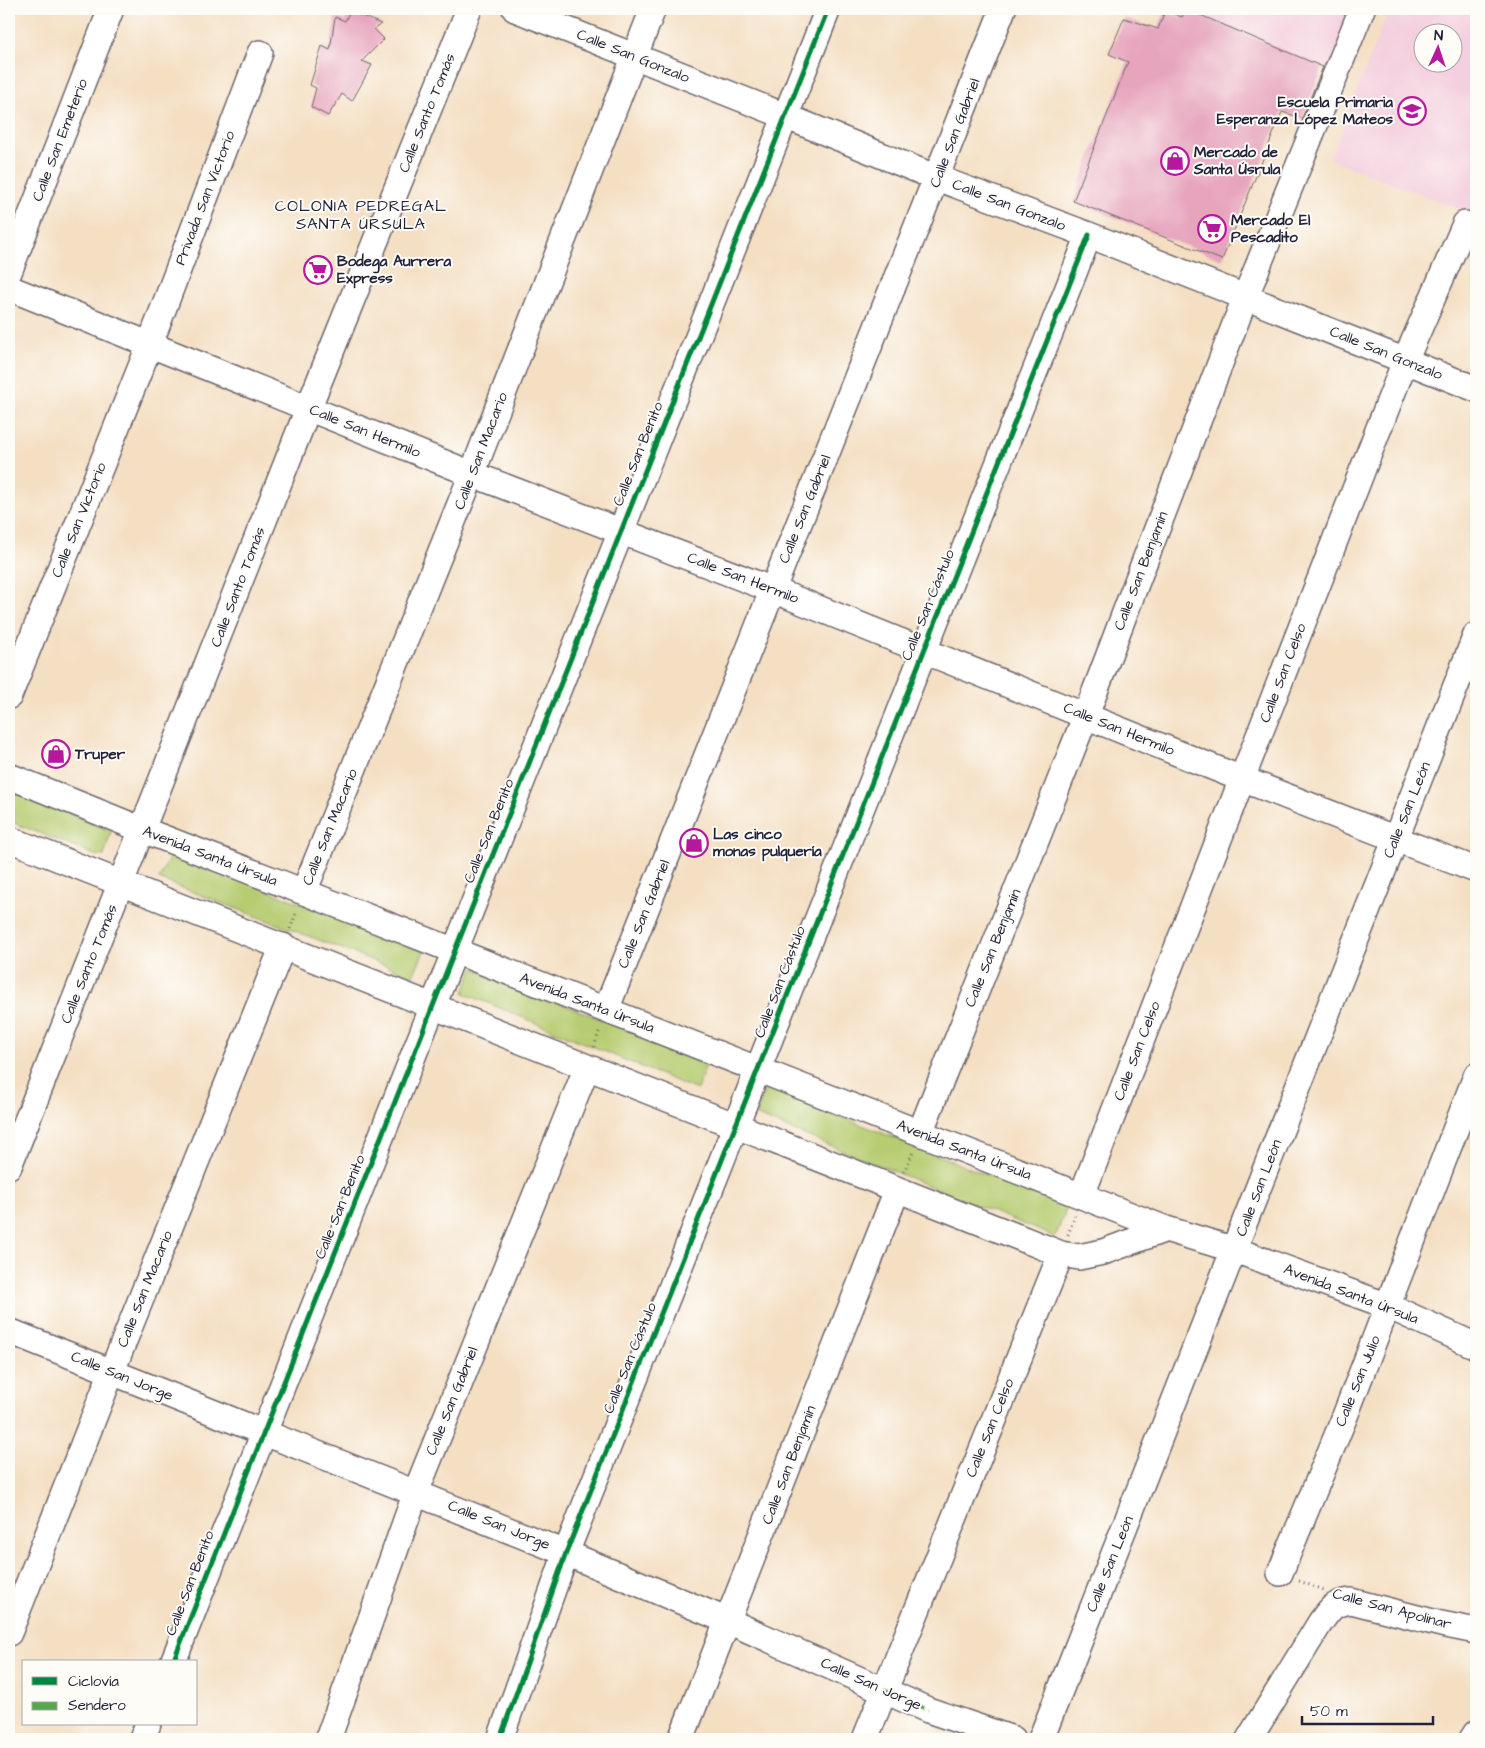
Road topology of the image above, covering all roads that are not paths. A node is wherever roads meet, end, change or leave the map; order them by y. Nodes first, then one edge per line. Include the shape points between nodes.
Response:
1 (111, 9) edge
2 (469, 9) edge
3 (515, 9) edge
4 (652, 9) edge
5 (828, 9) edge
6 (1004, 9) edge
7 (1362, 9) edge
8 (260, 53) dead end
9 (634, 56) junction
10 (786, 116) junction
11 (937, 178) junction
12 (1465, 224) dead end
13 (1089, 235) junction
14 (9, 272) edge
15 (9, 288) edge
16 (1245, 298) junction
17 (150, 344) junction
18 (1406, 361) junction
19 (1476, 389) edge
20 (308, 409) junction
21 (472, 474) junction
22 (621, 532) junction
23 (773, 590) junction
24 (1476, 636) edge
25 (924, 649) junction
26 (9, 696) edge
27 (1086, 715) junction
28 (9, 776) edge
29 (1242, 779) junction
30 (143, 830) junction
31 (9, 839) edge
32 (1395, 839) junction
33 (1476, 870) edge
34 (122, 882) junction
35 (304, 892) junction
36 (283, 946) junction
37 (455, 952) junction
38 (434, 1006) junction
39 (606, 1010) junction
40 (587, 1067) junction
41 (758, 1071) junction
42 (1476, 1076) edge
43 (736, 1126) junction
44 (920, 1133) junction
45 (9, 1166) edge
46 (897, 1190) junction
47 (1082, 1195) junction
48 (1166, 1229) junction
49 (1235, 1250) junction
50 (1061, 1254) junction
51 (1388, 1306) junction
52 (9, 1331) edge
53 (1476, 1346) edge
54 (112, 1371) junction
55 (263, 1432) junction
56 (416, 1492) junction
57 (566, 1553) junction
58 (1280, 1573) road end
59 (728, 1621) junction
60 (1476, 1631) edge
61 (9, 1633) edge
62 (173, 1660) edge
63 (884, 1690) junction
64 (147, 1726) edge
65 (1476, 1733) edge
66 (142, 1739) edge
67 (328, 1739) edge
68 (500, 1739) edge
69 (681, 1739) edge
70 (865, 1739) edge
71 (1012, 1739) edge
72 (1041, 1739) edge
73 (1249, 1739) edge
74 (1472, 1739) edge

1 - 14 street, Calle San Emeterio
2 - 20 street, Calle Santo Tomás
3 - 9 street, Calle San Gonzalo
4 - 9 street, Calle San Macario
5 - 10 street, Calle San Benito
6 - 11 street, Calle San Gabriel
7 - 16 street, Calle San Benjamín
8 - 17 street, Privada San Victorio
9 - 10 street, Calle San Gonzalo
9 - 21 street, Calle San Macario
10 - 11 street, Calle San Gonzalo
10 - 22 street, Calle San Benito
11 - 13 street, Calle San Gonzalo
11 - 23 street, Calle San Gabriel
12 - 18 street, Calle San Celso
13 - 16 street, Calle San Gonzalo
13 - 25 street, Calle San Cástulo
15 - 17 street, Calle San Hermilo
16 - 18 street, Calle San Gonzalo
16 - 27 street, Calle San Benjamín
17 - 20 street, Calle San Hermilo
17 - 26 street, Calle San Victorio
18 - 19 street, Calle San Gonzalo
18 - 29 street, Calle San Celso
20 - 21 street, Calle San Hermilo
20 - 30 street, Calle Santo Tomás
21 - 22 street, Calle San Hermilo
21 - 35 street, Calle San Macario
22 - 23 street, Calle San Hermilo
22 - 37 street, Calle San Benito
23 - 25 street, Calle San Hermilo
23 - 39 street, Calle San Gabriel
24 - 32 street, Calle San León
25 - 27 street, Calle San Hermilo
25 - 41 street, Calle San Cástulo
27 - 29 street, Calle San Hermilo
27 - 44 street, Calle San Benjamín
28 - 30 street, Avenida Santa Úrsula
29 - 32 street, Calle San Hermilo
29 - 47 street, Calle San Celso
30 - 34 street, Calle Santo Tomás
30 - 35 street, Avenida Santa Úrsula
31 - 34 street
32 - 33 street, Calle San Hermilo
32 - 49 street, Calle San León
34 - 36 street
34 - 45 street, Calle Santo Tomás
35 - 37 street, Avenida Santa Úrsula
36 - 38 street
36 - 54 street, Calle San Macario
37 - 38 street, Calle San Benito
37 - 39 street, Avenida Santa Úrsula
38 - 40 street
38 - 55 street, Calle San Benito
39 - 41 street, Avenida Santa Úrsula
40 - 43 street
40 - 56 street, Calle San Gabriel
41 - 43 street, Calle San Cástulo
41 - 44 street, Avenida Santa Úrsula
42 - 51 street, Calle San Julio
43 - 46 street
43 - 57 street, Calle San Cástulo
44 - 47 street, Avenida Santa Úrsula
46 - 50 street
46 - 59 street, Calle San Benjamín
47 - 48 street, Avenida Santa Úrsula
48 - 49 street, Avenida Santa Úrsula
48 - 50 street via 1103,1252 1079,1256
49 - 51 street, Avenida Santa Úrsula
49 - 72 street, Calle San León
50 - 63 street, Calle San Celso
51 - 53 street, Avenida Santa Úrsula
51 - 58 street, Calle San Julio
52 - 54 street, Calle San Jorge
54 - 55 street, Calle San Jorge
54 - 61 street, Calle San Macario
55 - 56 street, Calle San Jorge
55 - 62 street, Calle San Benito
56 - 57 street, Calle San Jorge
56 - 67 street, Calle San Gabriel
57 - 59 street, Calle San Jorge
57 - 68 street, Calle San Cástulo
59 - 63 street, Calle San Jorge
59 - 69 street, Calle San Benjamín
60 - 73 street, Calle San Apolinar via 1351,1601 1339,1602 1320,1623
63 - 70 street, Calle San Celso
63 - 71 street, Calle San Jorge via 928,1710
64 - 66 street
65 - 74 street

